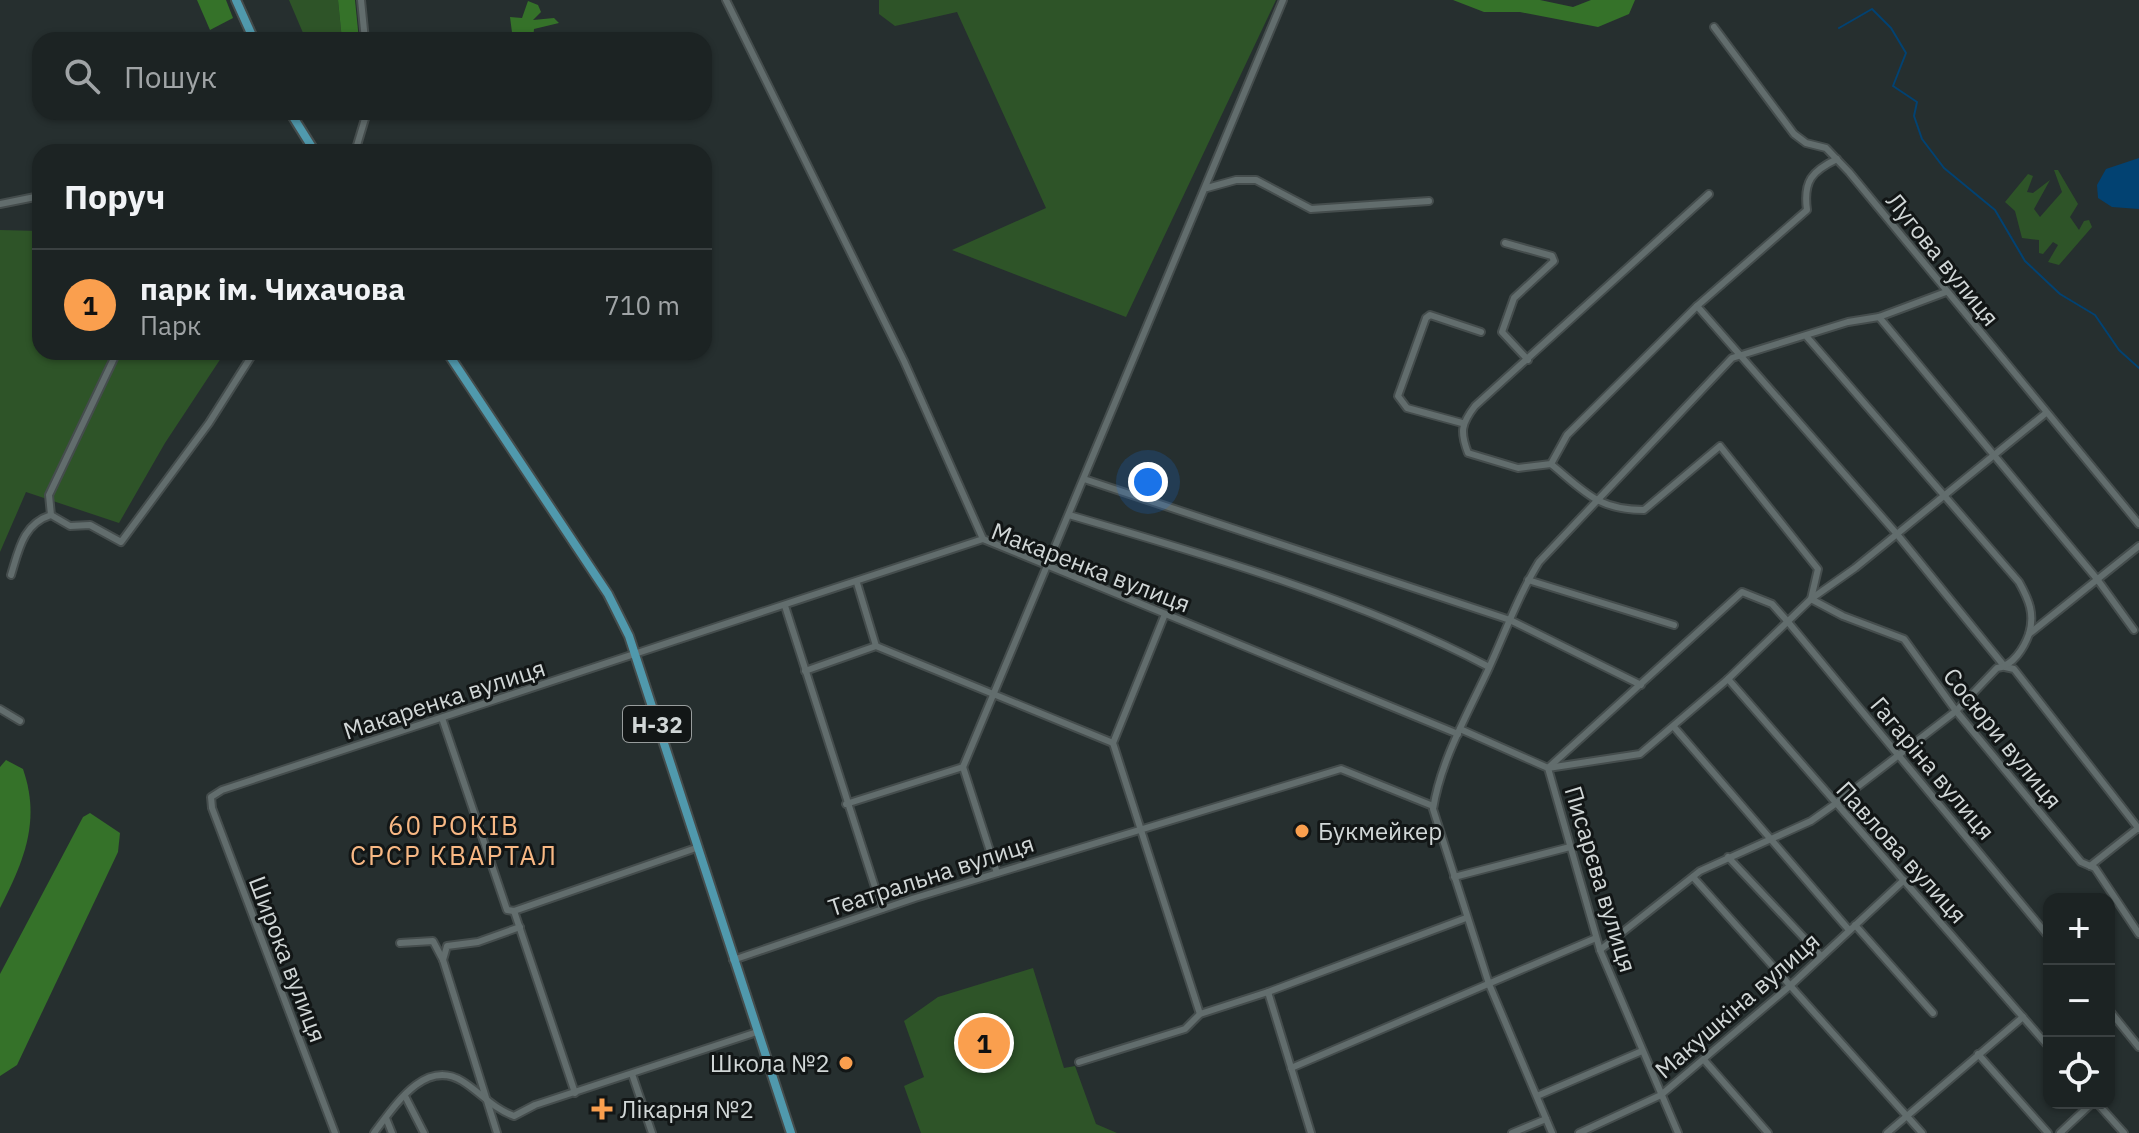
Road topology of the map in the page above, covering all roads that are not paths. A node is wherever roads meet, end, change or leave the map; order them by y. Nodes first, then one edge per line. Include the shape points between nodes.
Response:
1 (236, 0) edge
2 (361, 0) edge
3 (726, 0) edge
4 (1283, 0) edge
5 (1714, 27) dead end
6 (250, 32) edge
7 (364, 32) edge
8 (295, 120) edge
9 (365, 120) edge
10 (308, 144) edge
11 (357, 144) edge
12 (1837, 159) junction
13 (1207, 188) junction
14 (1709, 194) dead end
15 (32, 198) edge
16 (1429, 201) dead end
17 (0, 204) edge
18 (1505, 243) dead end
19 (1946, 292) junction
20 (1697, 306) junction
21 (1879, 317) junction
22 (1481, 332) dead end
23 (1807, 337) junction
24 (1741, 358) junction
25 (113, 360) edge
26 (249, 360) edge
27 (452, 360) edge
28 (1528, 360) junction
29 (2046, 413) junction
30 (1462, 423) junction
31 (1992, 456) junction
32 (1551, 464) junction
33 (1084, 479) junction
34 (1943, 494) junction
35 (1596, 503) junction
36 (51, 515) junction
37 (1069, 515) junction
38 (2139, 524) edge
39 (1896, 533) junction
40 (983, 539) junction
41 (2139, 546) edge
42 (1047, 566) junction
43 (11, 575) dead end
44 (2097, 579) junction
45 (1528, 580) junction
46 (857, 583) junction
47 (1811, 599) junction
48 (785, 606) junction
49 (1165, 614) junction
50 (1510, 620) junction
51 (1788, 622) junction
52 (1674, 625) dead end
53 (2134, 630) dead end
54 (2029, 634) junction
55 (876, 646) junction
56 (636, 656) junction
57 (1489, 667) junction
58 (2005, 667) junction
59 (805, 671) junction
60 (1728, 679) junction
61 (1641, 685) junction
62 (995, 695) junction
63 (0, 709) edge
64 (1956, 711) junction
65 (442, 718) junction
66 (20, 721) dead end
67 (1674, 727) junction
68 (1459, 732) junction
69 (1113, 743) junction
70 (1899, 756) junction
71 (963, 767) junction
72 (1548, 768) junction
73 (211, 797) joint
74 (846, 804) junction
75 (1835, 804) junction
76 (1433, 806) junction
77 (2138, 828) edge
78 (1142, 830) junction
79 (1772, 840) junction
80 (1570, 847) junction
81 (696, 848) junction
82 (1728, 857) junction
83 (2090, 866) junction
84 (997, 873) junction
85 (1454, 877) junction
86 (1693, 877) junction
87 (1904, 880) junction
88 (882, 909) junction
89 (514, 911) junction
90 (1466, 918) junction
91 (520, 927) junction
92 (1852, 928) junction
93 (2043, 930) edge
94 (2139, 934) edge
95 (1596, 938) junction
96 (400, 943) dead end
97 (1600, 950) junction
98 (1821, 956) junction
99 (443, 960) junction
100 (733, 960) junction
101 (1489, 984) junction
102 (1791, 985) junction
103 (1268, 992) junction
104 (1933, 1013) dead end
105 (1200, 1014) junction
106 (2023, 1017) junction
107 (2115, 1017) edge
108 (757, 1032) junction
109 (2043, 1040) edge
110 (2139, 1047) edge
111 (1642, 1051) junction
112 (1978, 1054) junction
113 (1705, 1061) junction
114 (1079, 1062) dead end
115 (1291, 1068) junction
116 (632, 1074) junction
117 (575, 1093) junction
118 (1661, 1095) junction
119 (405, 1096) junction
120 (1537, 1096) junction
121 (488, 1103) junction
122 (2088, 1109) edge
123 (2101, 1109) edge
124 (1908, 1115) junction
125 (386, 1118) junction
126 (1546, 1119) junction
127 (335, 1133) edge
128 (374, 1133) edge
129 (392, 1133) edge
130 (424, 1133) edge
131 (497, 1133) edge
132 (652, 1133) edge
133 (791, 1133) edge
134 (1311, 1133) edge
135 (1512, 1133) edge
136 (1552, 1133) edge
137 (1579, 1133) edge
138 (1678, 1133) edge
139 (1768, 1133) edge
140 (1887, 1133) edge
141 (1922, 1133) edge
142 (2048, 1133) edge
143 (2060, 1133) edge
144 (2124, 1133) edge

1 - 6 main road
2 - 7 street
3 - 40 street via 904,361
4 - 13 street
5 - 12 street, Лугова вулиця via 1794,134
8 - 10 main road
9 - 11 street
12 - 19 street, Лугова вулиця
12 - 20 street via 1815,169 1807,182 1807,210
13 - 16 street via 1256,180 1311,209
13 - 33 street
14 - 28 street
15 - 17 street
18 - 28 street via 1552,256 1554,261 1514,298 1502,332
19 - 21 street
19 - 29 street, Лугова вулиця
20 - 24 street
20 - 32 street via 1567,435
21 - 23 street
21 - 31 street
22 - 30 street via 1426,318 1398,396 1407,408
23 - 24 street
23 - 34 street
24 - 35 street via 1732,358
24 - 39 street
25 - 36 street via 49,495
26 - 36 street via 121,542 90,525 70,526
27 - 56 main road, Н-32 via 608,594
28 - 30 street
29 - 31 street
29 - 38 street, Лугова вулиця
30 - 32 street via 1468,453 1518,468
31 - 34 street
31 - 44 street
32 - 35 street
33 - 37 street
33 - 50 street
34 - 39 street
34 - 54 street via 2019,582 2029,600
35 - 45 street
35 - 47 street via 1616,510 1644,510 1720,446 1818,569
36 - 43 street via 35,520 24,536
37 - 42 street
37 - 57 street via 1318,595
39 - 47 street
39 - 58 street
40 - 42 street, Макаренка вулиця
40 - 46 street, Макаренка вулиця
41 - 44 street
42 - 49 street, Макаренка вулиця
42 - 62 street
44 - 53 street
44 - 54 street
45 - 50 street
45 - 52 street
46 - 48 street, Макаренка вулиця
46 - 55 street
47 - 51 street
47 - 64 street, Сосюри вулиця via 1904,639
48 - 56 street, Макаренка вулиця
48 - 59 street
49 - 68 street, Макаренка вулиця
49 - 69 street
50 - 57 street
50 - 61 street
51 - 60 street
51 - 61 street, Гагаріна вулиця via 1772,604 1742,592
51 - 70 street, Гагаріна вулиця
54 - 58 street
55 - 59 street
55 - 62 street
56 - 65 street, Макаренка вулиця
56 - 81 main road, Н-32
57 - 68 street
58 - 64 street via 1997,668
58 - 77 street via 2014,669
59 - 74 street
60 - 67 street
60 - 75 street, Павлова вулиця
61 - 72 street
62 - 69 street
62 - 71 street
63 - 66 street
64 - 70 street
64 - 83 street, Сосюри вулиця via 2081,862
65 - 73 street, Макаренка вулиця
65 - 89 street via 507,910
67 - 72 street via 1640,754
67 - 79 street
68 - 72 street, Писарєва вулиця
68 - 76 street
69 - 78 street
70 - 75 street
70 - 93 street, Гагаріна вулиця
71 - 74 street
71 - 84 street
72 - 80 street, Писарєва вулиця
73 - 127 street, Широка вулиця
74 - 88 street
75 - 79 street
75 - 87 street, Павлова вулиця
76 - 78 street, Театральна вулиця via 1341,769
76 - 85 street
77 - 83 street
78 - 84 street, Театральна вулиця
78 - 105 street
79 - 82 street
79 - 92 street
80 - 85 street
80 - 95 street, Писарєва вулиця
81 - 89 street
81 - 100 main road, Н-32
82 - 86 street
82 - 98 street
83 - 94 street, Сосюри вулиця
84 - 88 street, Театральна вулиця
85 - 90 street
86 - 97 street
86 - 102 street
87 - 92 street, Макушкіна вулиця
87 - 106 street, Павлова вулиця
88 - 100 street, Театральна вулиця
89 - 91 street
90 - 101 street
90 - 103 street
91 - 99 street via 447,946
91 - 117 street
92 - 98 street, Макушкіна вулиця
92 - 104 street
95 - 97 street, Писарєва вулиця
95 - 101 street
96 - 99 street via 433,941
97 - 111 street, Писарєва вулиця
98 - 102 street, Макушкіна вулиця
99 - 121 street
100 - 108 main road, Н-32
101 - 115 street
101 - 120 street
102 - 113 street, Макушкіна вулиця
102 - 124 street
103 - 105 street
103 - 115 street
105 - 114 street via 1185,1029
106 - 109 street, Павлова вулиця
106 - 112 street
107 - 110 street
108 - 116 street
108 - 133 main road, Н-32
111 - 118 street, Писарєва вулиця
111 - 120 street
112 - 124 street
112 - 142 street
113 - 118 street, Макушкіна вулиця
113 - 139 street
115 - 134 street
116 - 117 street
116 - 132 street
117 - 121 street via 514,1116
118 - 137 street, Макушкіна вулиця
118 - 138 street, Писарєва вулиця
119 - 121 street via 426,1078 443,1073 463,1081
119 - 125 street
119 - 130 street
120 - 126 street
121 - 131 street
122 - 143 street
123 - 144 street
124 - 140 street
124 - 141 street
125 - 128 street
125 - 129 street
126 - 135 street
126 - 136 street

